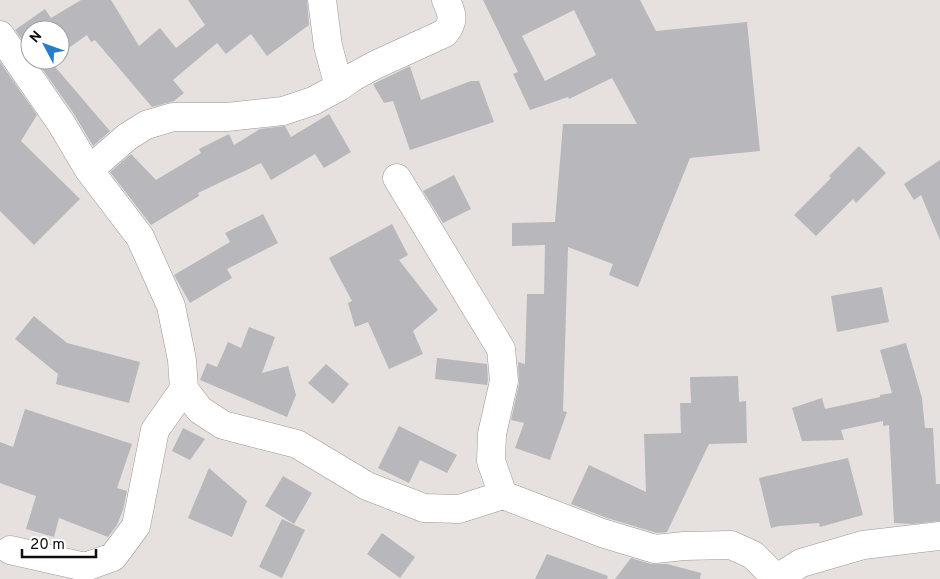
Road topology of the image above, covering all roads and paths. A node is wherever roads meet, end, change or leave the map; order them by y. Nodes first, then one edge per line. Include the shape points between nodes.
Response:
1 (322, 0) edge
2 (446, 0) edge
3 (0, 35) edge
4 (339, 87) junction
5 (89, 170) junction
6 (397, 178) dead end
7 (184, 388) junction
8 (503, 495) junction
9 (940, 536) edge
10 (10, 550) dead end
11 (777, 579) edge

1 - 4 street via 328,46
2 - 4 street via 452,13 445,33 375,65
3 - 5 street
4 - 5 street via 283,111 227,117 173,117 146,126 127,137
5 - 7 street via 140,237 171,306
6 - 8 street via 501,349 504,381 492,434 490,461
7 - 8 street via 200,410 224,425 297,444 367,486 424,508 459,509
7 - 10 street via 155,430 136,526 113,557 85,567
8 - 11 street via 602,533 655,549 731,546 753,555
9 - 11 street via 863,545 801,563

